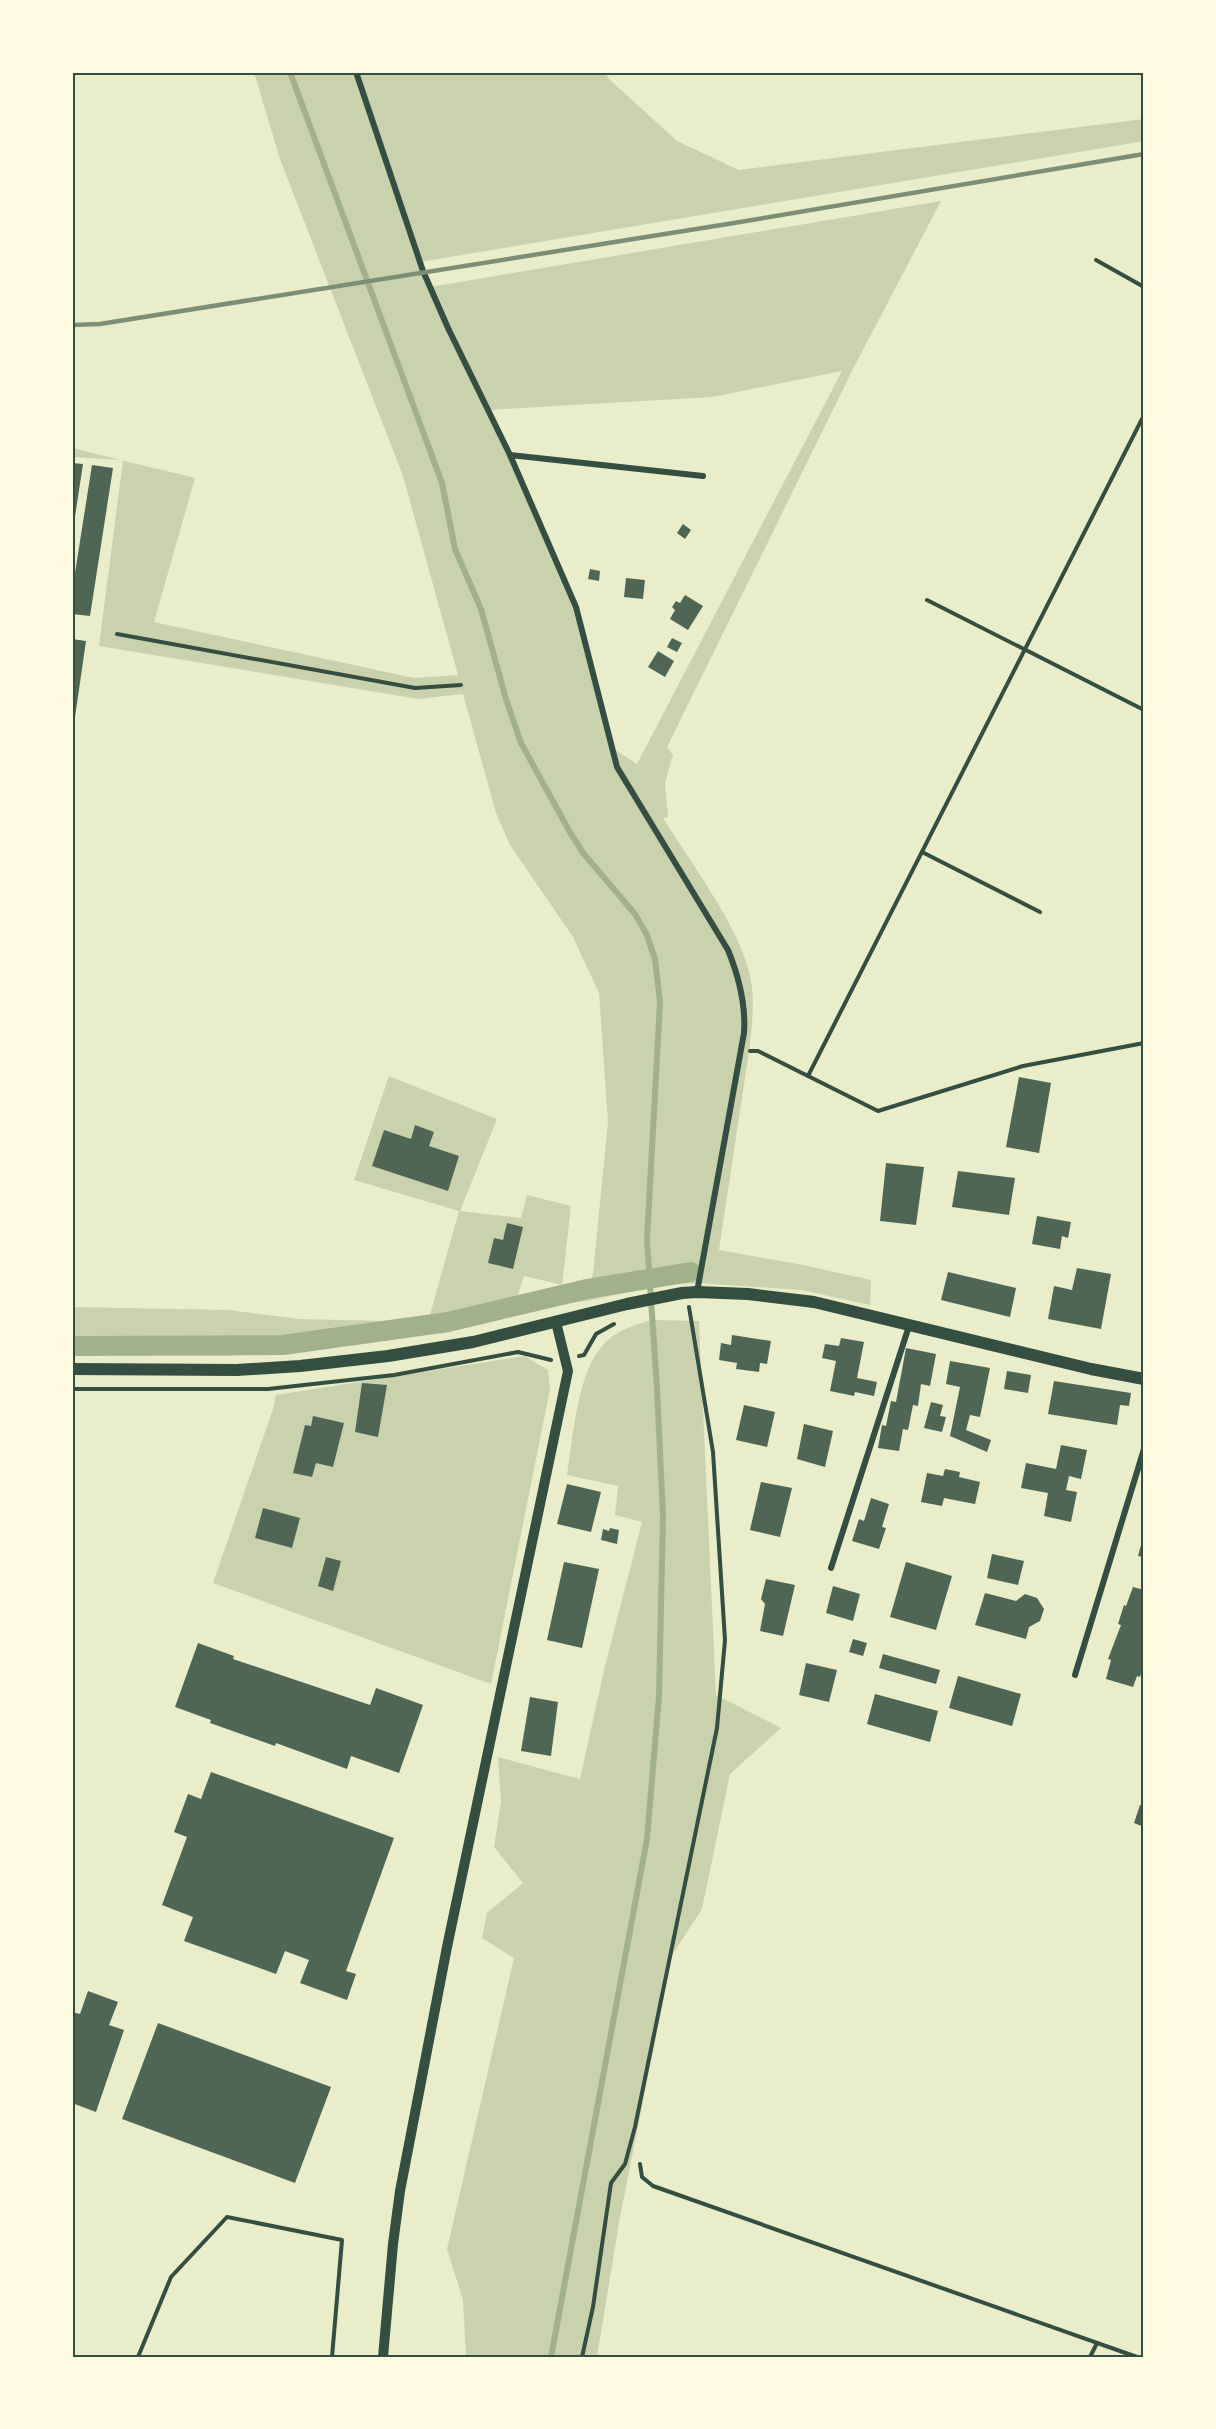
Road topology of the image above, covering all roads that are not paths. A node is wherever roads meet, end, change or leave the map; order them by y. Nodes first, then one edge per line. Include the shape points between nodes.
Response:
1 (356, 72) edge
2 (510, 456) junction
3 (703, 476) dead end
4 (697, 1292) junction
5 (555, 1322) junction
6 (909, 1326) junction
7 (72, 1370) edge
8 (1144, 1379) edge
9 (1144, 1449) edge
10 (831, 1568) dead end
11 (1075, 1675) dead end
12 (138, 2357) edge
13 (332, 2357) edge
14 (383, 2357) edge

1 - 2 street via 423,271
2 - 3 street
2 - 4 street via 576,607 617,767 728,950 740,982 744,1033
4 - 5 main road
4 - 6 main road via 814,1302
5 - 7 main road via 388,1356 300,1366
5 - 14 street via 568,1371 400,2191
6 - 8 main road
6 - 10 street
9 - 11 street
12 - 13 lane via 171,2277 227,2217 342,2240

